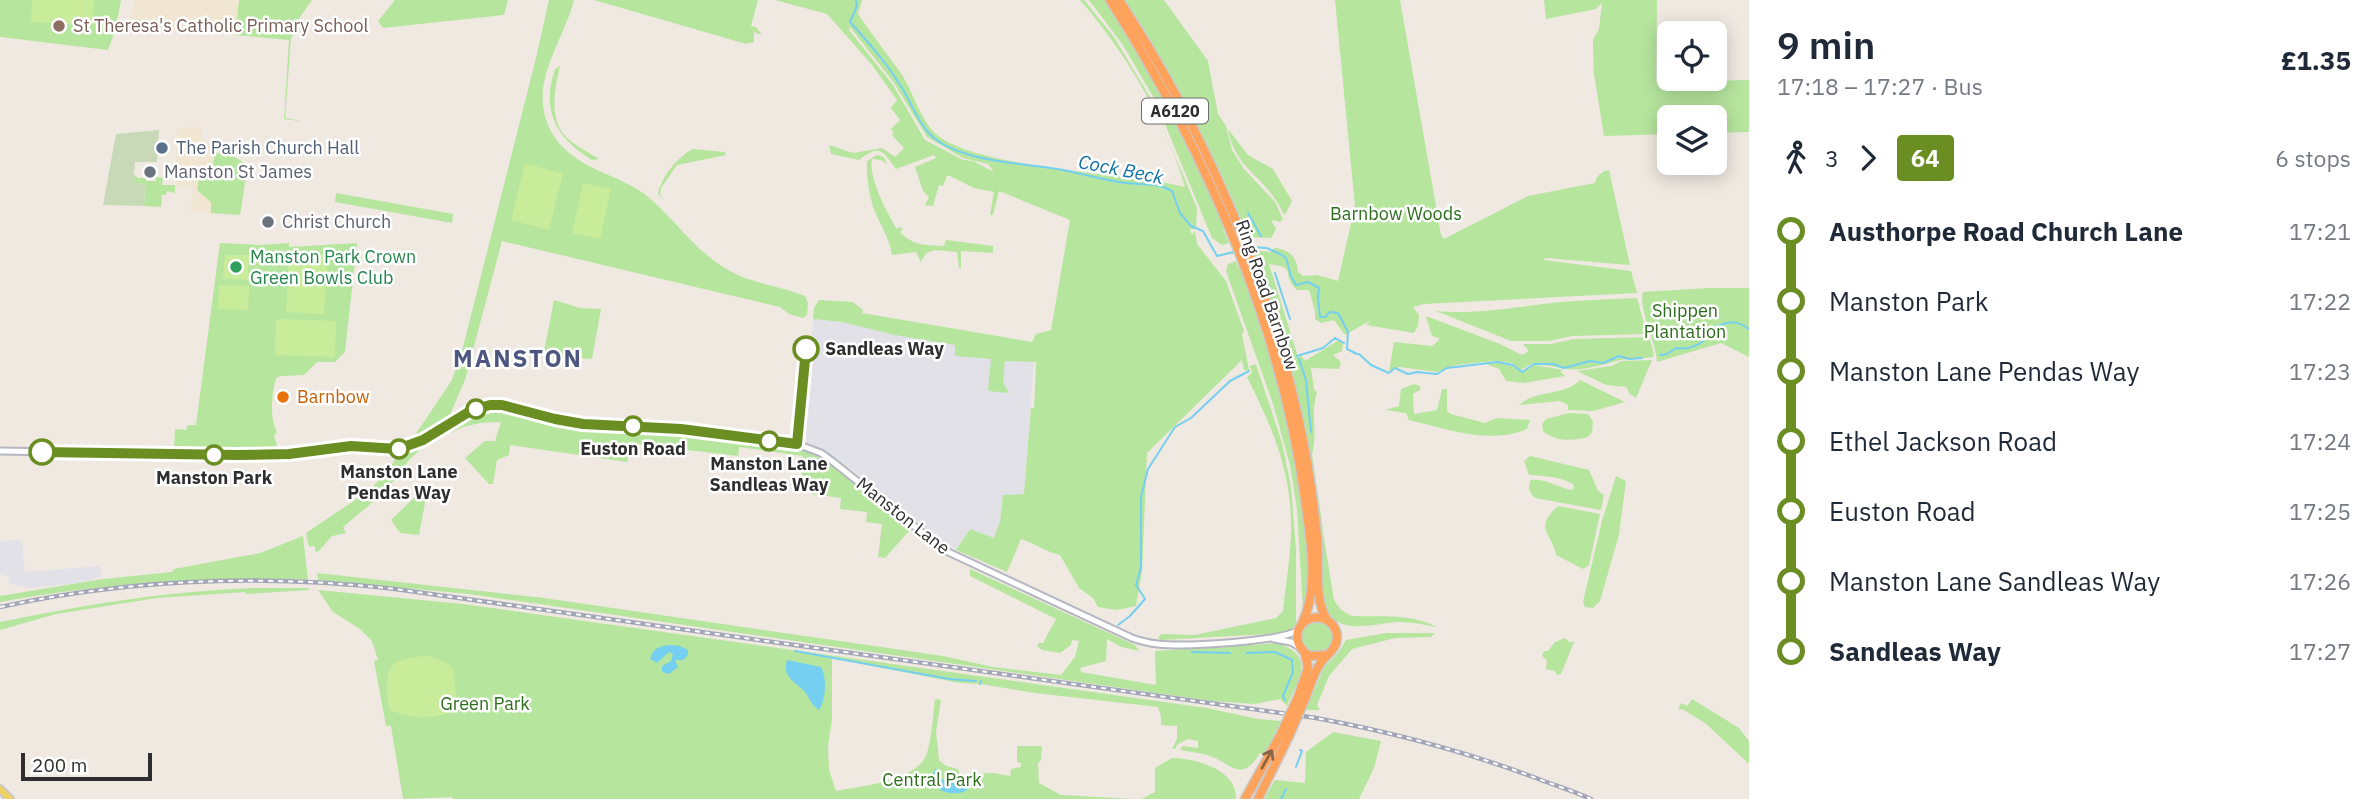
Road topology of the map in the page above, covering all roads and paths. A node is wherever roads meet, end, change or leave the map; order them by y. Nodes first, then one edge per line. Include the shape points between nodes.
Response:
1 (1110, 0) edge
2 (1119, 0) edge
3 (1232, 225) junction
4 (1248, 266) junction
5 (0, 451) edge
6 (1328, 620) junction
7 (1300, 627) junction
8 (1271, 638) junction
9 (1303, 650) junction
10 (1326, 655) junction
11 (1301, 698) junction
12 (1285, 735) junction
13 (0, 789) edge
14 (10, 799) edge
15 (1245, 799) edge
16 (1258, 799) edge

1 - 3 highway, Ring Road Barnbow / A6120 via 1182,124
2 - 3 highway, Ring Road Barnbow / A6120 via 1192,125
3 - 4 highway, Ring Road Barnbow / A6120
4 - 6 highway, Ring Road Barnbow / A6120 via 1285,367 1302,433 1315,514 1320,603
4 - 7 highway, Ring Road Barnbow / A6120 via 1290,415 1305,496 1312,586
5 - 8 street, Manston Lane via 289,454 351,446 398,449 490,405 583,424 681,429 797,444 821,453 940,547 1117,632 1144,642 1174,645
6 - 7 highway via 1312,618
6 - 10 highway via 1337,640
7 - 8 street, Manston Lane
7 - 9 highway via 1298,641
8 - 9 street, Manston Lane
9 - 10 highway via 1316,657
9 - 11 highway via 1308,668
10 - 11 highway
11 - 12 highway, bridge
15 -> 12 highway
12 - 16 highway
13 - 14 main road

